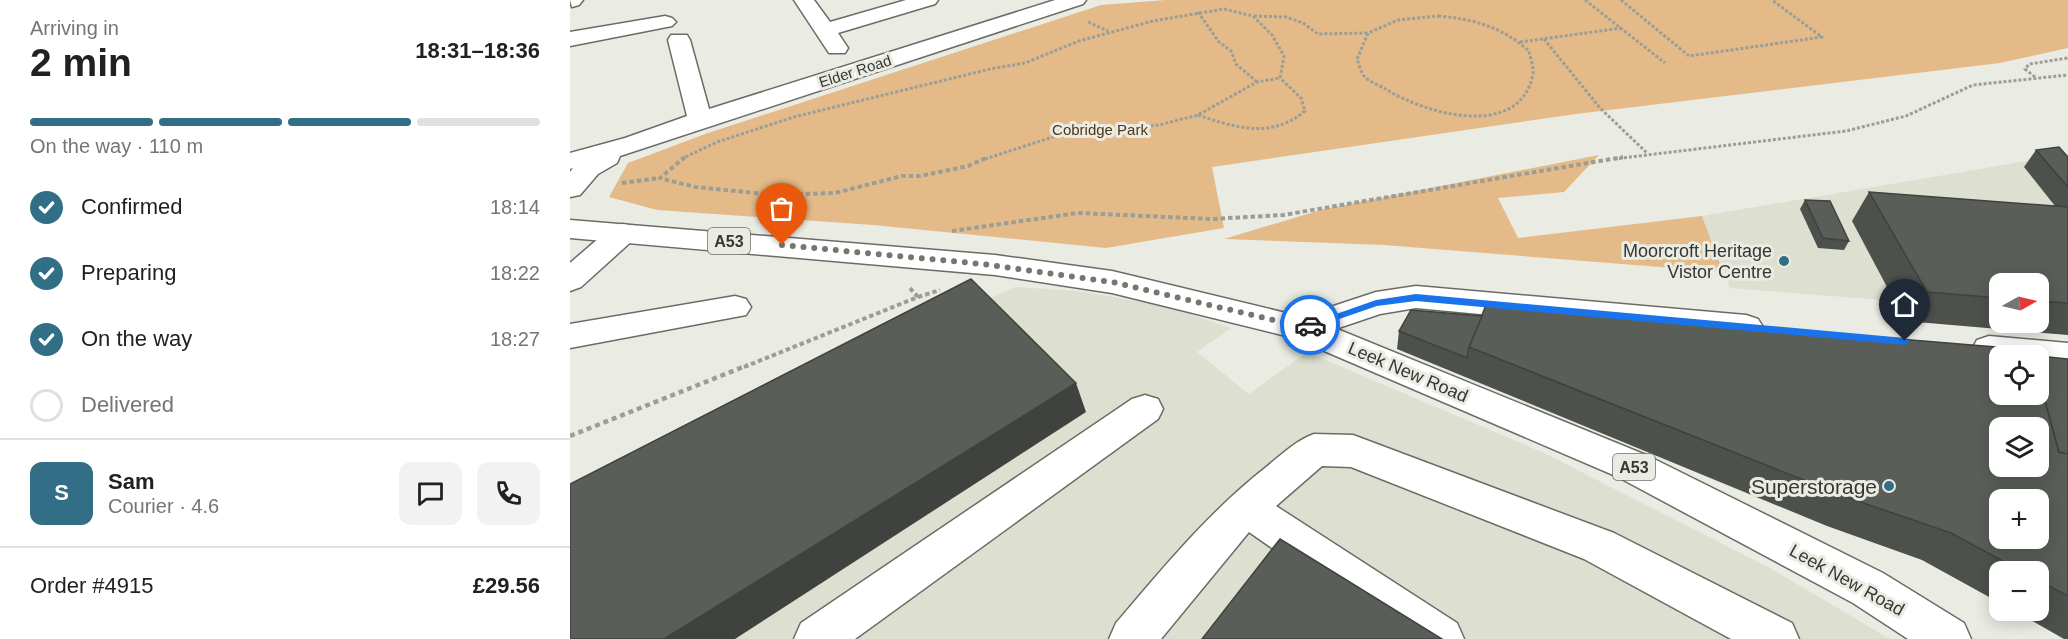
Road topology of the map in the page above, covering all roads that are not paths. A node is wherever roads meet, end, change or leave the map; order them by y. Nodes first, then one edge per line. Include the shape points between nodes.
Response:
1 (804, 0) edge
2 (1069, 1) edge
3 (916, 2) edge
4 (825, 30) junction
5 (637, 42) dead end
6 (579, 45) edge
7 (856, 70) junction
8 (705, 118) junction
9 (634, 144) junction
10 (570, 161) edge
11 (570, 189) edge
12 (570, 229) edge
13 (623, 233) junction
14 (570, 280) edge
15 (735, 307) dead end
16 (1303, 327) junction
17 (1777, 330) edge
18 (570, 336) edge
19 (1963, 346) edge
20 (2068, 356) edge
21 (1144, 409) dead end
22 (1246, 508) junction
23 (817, 639) edge
24 (1132, 639) edge
25 (1441, 639) edge
26 (1776, 639) edge
27 (1948, 639) edge

1 - 4 main road
2 - 7 main road, Elder Road
3 - 4 main road
4 - 7 main road
5 - 6 main road
6 - 8 main road via 672,31
7 - 8 main road, Elder Road
8 - 9 main road, Elder Road
9 - 10 main road, Elder Road
9 - 11 main road, Elder Road via 588,168
12 - 13 main road, Leek New Road / A53
13 - 14 main road
13 - 16 main road, Leek New Road / A53 via 995,265 1112,282
15 - 18 main road
16 - 17 main road via 1376,303 1416,297
16 - 27 main road, Leek New Road / A53 via 1632,466 1868,588
19 - 20 main road
21 - 23 main road
22 - 24 main road via 1187,570
22 - 25 main road
22 - 26 main road via 1314,450 1353,451 1599,546

